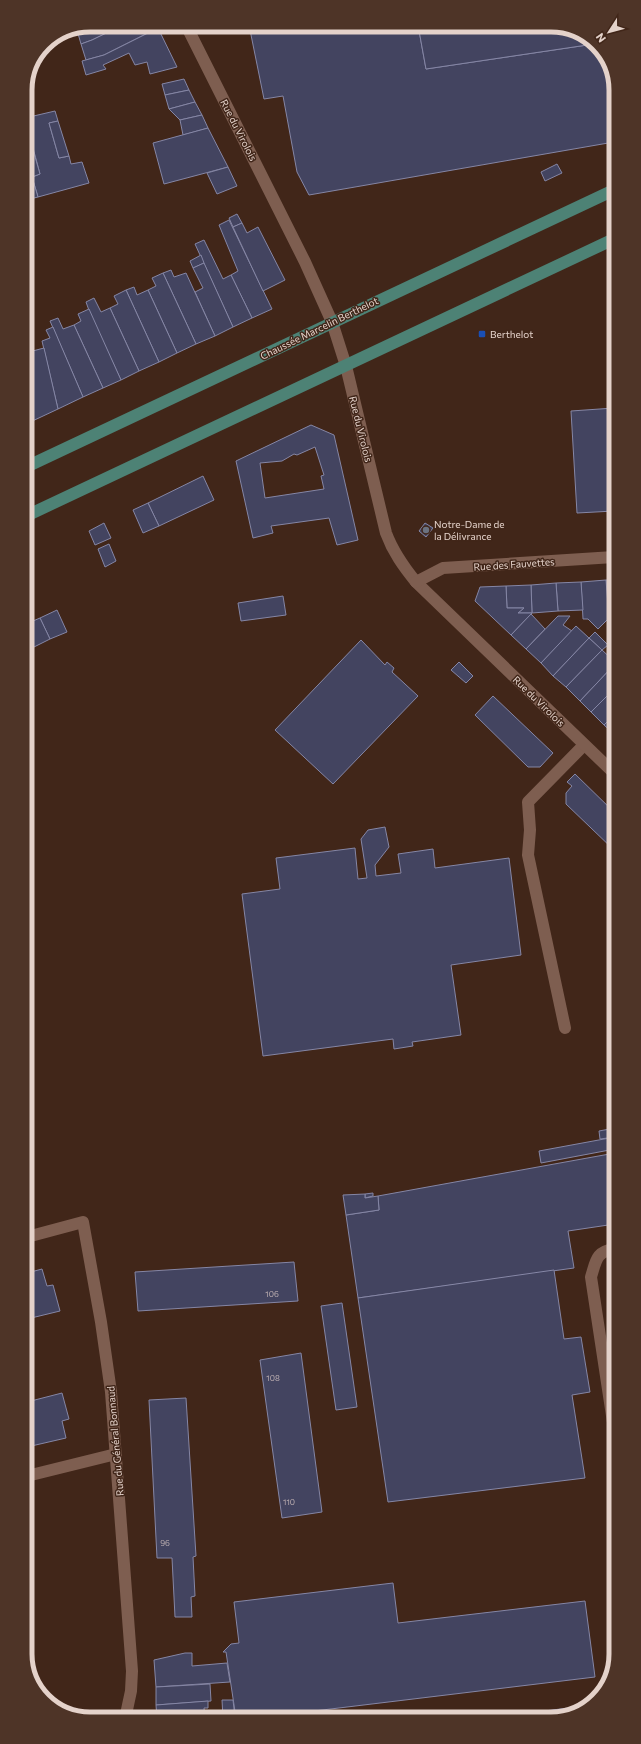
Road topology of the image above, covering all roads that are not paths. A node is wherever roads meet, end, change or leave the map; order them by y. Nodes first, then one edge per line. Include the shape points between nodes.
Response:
1 (190, 32) edge
2 (609, 192) edge
3 (609, 241) edge
4 (332, 322) junction
5 (346, 366) junction
6 (32, 464) edge
7 (32, 513) edge
8 (609, 557) edge
9 (416, 582) junction
10 (584, 745) junction
11 (609, 768) edge
12 (565, 1028) dead end
13 (32, 1236) edge
14 (609, 1250) edge
15 (609, 1396) edge
16 (116, 1454) junction
17 (32, 1475) edge
18 (126, 1712) edge

1 - 4 street, Rue du Virolois via 305,262
2 - 4 main road, Chaussée Marcelin Berthelot
3 - 5 main road
4 - 5 street, Rue du Virolois
4 - 6 main road, Chaussée Marcelin Berthelot
5 - 7 main road
5 - 9 street, Rue du Virolois via 386,533 399,560
8 - 9 street, Rue des Fauvettes via 443,568
9 - 10 street, Rue du Virolois
10 - 11 street, Rue du Virolois
10 - 12 street via 528,802 528,856
13 - 16 street, Rue du Général Bonnaud via 83,1222 110,1384
14 - 15 street via 597,1257 591,1278
16 - 17 street
16 - 18 street, Rue du Général Bonnaud via 132,1671

